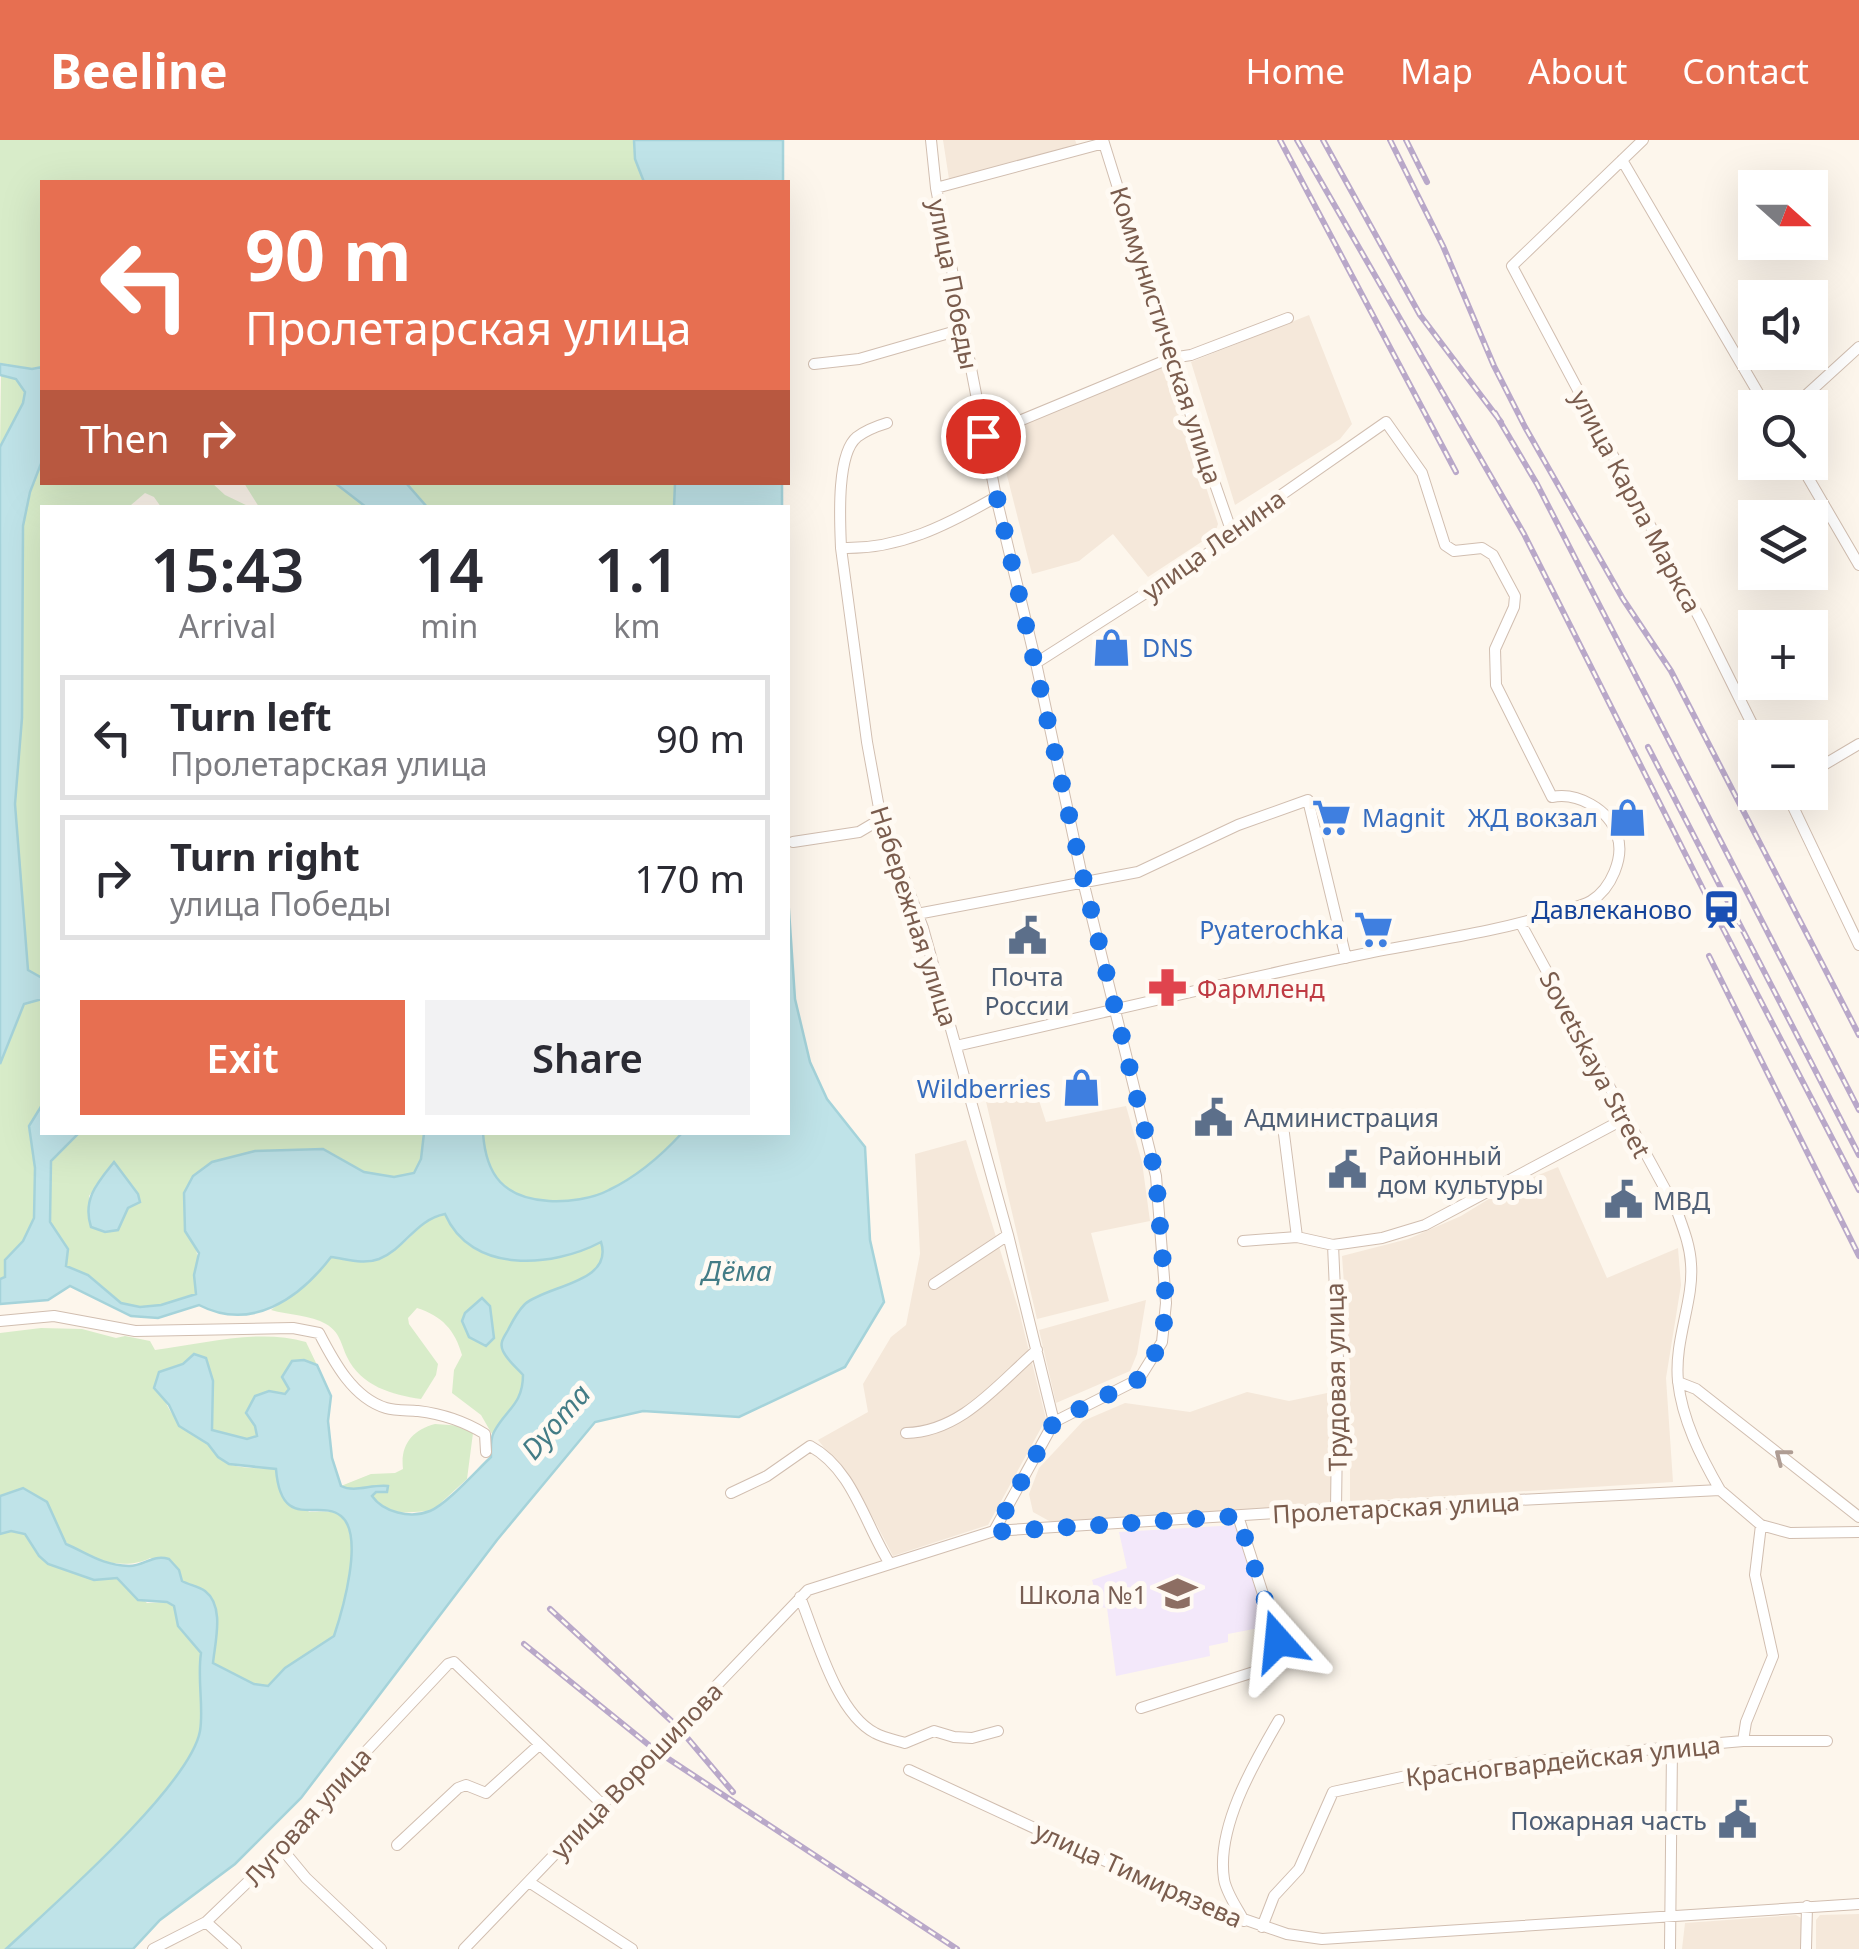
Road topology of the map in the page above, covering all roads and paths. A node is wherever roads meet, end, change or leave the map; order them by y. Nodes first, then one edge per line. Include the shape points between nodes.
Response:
1 (931, 140) edge
2 (1643, 140) edge
3 (1104, 141) edge
4 (1622, 160) junction
5 (936, 188) junction
6 (1288, 318) dead end
7 (963, 329) junction
8 (1859, 347) edge
9 (1171, 358) junction
10 (814, 364) dead end
11 (1756, 390) edge
12 (1812, 390) edge
13 (886, 424) dead end
14 (983, 436) junction
15 (1809, 480) edge
16 (996, 497) junction
17 (1231, 530) junction
18 (841, 548) junction
19 (1859, 565) edge
20 (1036, 662) junction
21 (1750, 720) edge
22 (1859, 744) edge
23 (1828, 762) edge
24 (1795, 810) edge
25 (881, 819) junction
26 (793, 842) dead end
27 (1084, 881) junction
28 (917, 914) junction
29 (1521, 924) junction
30 (1859, 945) edge
31 (1346, 958) junction
32 (1115, 1011) junction
33 (956, 1046) junction
34 (1282, 1118) dead end
35 (1624, 1119) junction
36 (1008, 1234) junction
37 (1297, 1237) junction
38 (1243, 1242) dead end
39 (1333, 1246) junction
40 (934, 1284) dead end
41 (0, 1321) edge
42 (1037, 1350) junction
43 (1678, 1382) junction
44 (1054, 1422) junction
45 (906, 1433) dead end
46 (486, 1452) dead end
47 (1720, 1490) junction
48 (731, 1493) dead end
49 (1336, 1509) junction
50 (1238, 1516) junction
51 (1859, 1516) edge
52 (1761, 1525) junction
53 (994, 1532) junction
54 (1859, 1532) edge
55 (890, 1564) junction
56 (804, 1593) junction
57 (1141, 1708) dead end
58 (1280, 1720) dead end
59 (998, 1731) dead end
60 (1743, 1741) junction
61 (1828, 1742) dead end
62 (539, 1745) junction
63 (1672, 1747) junction
64 (909, 1770) dead end
65 (602, 1804) junction
66 (397, 1845) dead end
67 (282, 1850) junction
68 (529, 1882) junction
69 (1859, 1904) edge
70 (1806, 1906) junction
71 (1671, 1915) junction
72 (206, 1922) junction
73 (1244, 1922) junction
74 (1262, 1927) junction
75 (152, 1949) edge
76 (236, 1949) edge
77 (381, 1949) edge
78 (464, 1949) edge
79 (632, 1949) edge
80 (1670, 1949) edge
81 (1806, 1949) edge

1 - 5 street, улица Победы
2 - 4 street
3 - 5 street
3 - 9 street, Коммунистическая улица
4 - 11 street
4 - 21 street, улица Карла Маркса via 1512,266
5 - 7 street, улица Победы
6 - 9 street
7 - 10 street via 859,359
7 - 14 street, улица Победы
8 - 12 street
9 - 14 street
9 - 17 street, Коммунистическая улица
13 - 18 street, Набережная улица via 855,438 844,459
14 - 16 street, улица Победы
15 - 19 street
16 - 18 street via 950,524 899,542
16 - 20 street, улица Победы
17 - 20 street, улица Ленина via 1213,550
17 - 29 street, улица Ленина via 1386,422 1422,473 1446,545 1493,554 1515,596 1495,649 1496,685 1552,797 1568,793 1600,810 1618,837 1618,862 1594,899
18 - 25 street, Набережная улица
20 - 27 street, улица Победы
22 - 23 street
24 - 30 street
25 - 26 street via 859,832
25 - 28 street, Набережная улица
27 - 28 street
27 - 31 street via 1138,872 1308,800
27 - 32 street, улица Победы
28 - 33 street, Набережная улица
29 - 31 street
29 - 35 street, Sovetskaya Street
31 - 32 street
32 - 33 street
32 - 44 street, улица Победы via 1156,1176 1166,1302 1162,1342 1139,1379
33 - 36 street, Набережная улица
34 - 37 street
35 - 39 street via 1425,1225
35 - 43 street, Sovetskaya Street via 1688,1242 1692,1267
36 - 40 street
36 - 42 street, Набережная улица
37 - 38 street
37 - 39 street
39 - 49 street, Трудовая улица
41 - 46 street via 54,1316 136,1331 319,1333 364,1396 388,1409 464,1421 485,1434
42 - 44 street, Набережная улица
42 - 45 street via 956,1422
43 - 47 street, Sovetskaya Street via 1697,1449
51 -> 43 street via 1696,1389
44 - 53 street
47 - 49 street, Пролетарская улица
47 - 52 street
48 - 55 street via 810,1446 828,1456
49 - 50 street, Пролетарская улица
50 - 53 street, Пролетарская улица
50 - 57 street via 1278,1641 1276,1653 1257,1671
52 - 54 street via 1790,1533
52 - 60 street via 1754,1574 1773,1656
53 - 55 street, Пролетарская улица
55 - 56 street, Пролетарская улица
56 - 59 street via 843,1700 873,1733 904,1743 934,1731 972,1738
56 - 65 street, улица Ворошилова
58 - 73 street via 1250,1770 1225,1847 1224,1882
60 - 61 street, Красногвардейская улица
60 - 63 street, Красногвардейская улица
62 - 65 street
62 - 66 street via 486,1792 458,1788
62 - 67 street, Луговая улица via 454,1662 448,1664
63 - 71 street
63 - 74 street, Красногвардейская улица via 1420,1773 1333,1792 1299,1869 1274,1896
64 - 73 street, улица Тимирязева
65 - 68 street, улица Ворошилова
67 - 72 street, Луговая улица
67 - 77 street
68 - 78 street, улица Ворошилова
68 - 79 street
69 - 70 street, улица Тимирязева
70 - 71 street, улица Тимирязева
70 - 81 street
71 - 74 street, улица Тимирязева via 1322,1939
71 - 80 street
72 - 75 street, Луговая улица
72 - 76 street
73 - 74 street, улица Тимирязева

